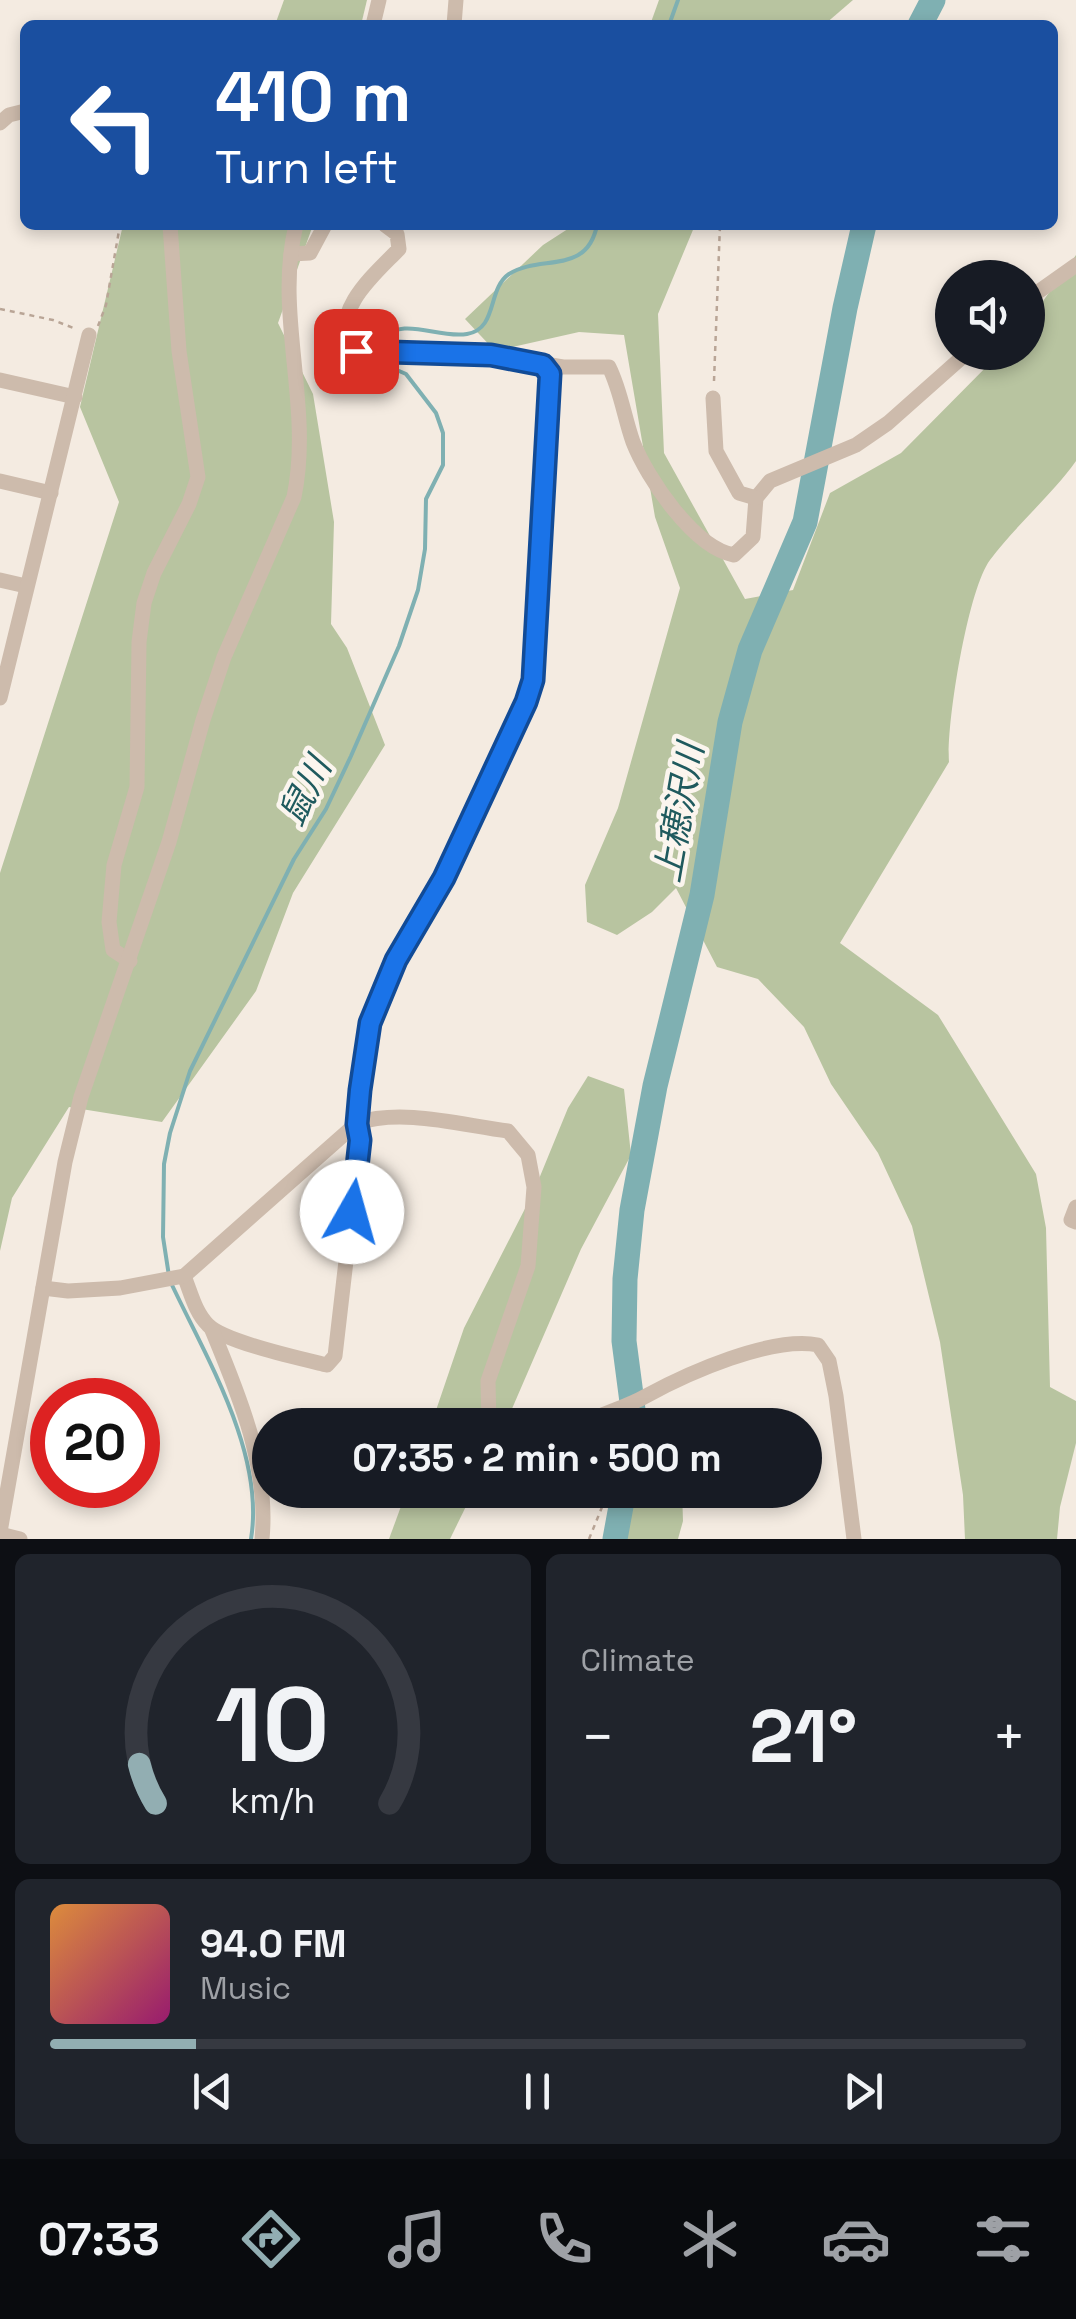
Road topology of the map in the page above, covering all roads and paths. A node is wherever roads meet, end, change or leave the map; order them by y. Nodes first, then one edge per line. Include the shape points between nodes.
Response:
1 (119, 230) edge
2 (170, 230) edge
3 (295, 230) edge
4 (322, 230) edge
5 (391, 230) edge
6 (720, 230) edge
7 (290, 254) junction
8 (1076, 264) edge
9 (1045, 287) edge
10 (0, 309) edge
11 (89, 335) junction
12 (543, 365) junction
13 (948, 370) edge
14 (0, 380) edge
15 (74, 397) junction
16 (714, 398) joint
17 (0, 480) edge
18 (51, 493) junction
19 (756, 498) junction
20 (0, 580) edge
21 (26, 586) junction
22 (0, 696) edge
23 (130, 962) junction
24 (357, 1124) junction
25 (1076, 1207) edge
26 (1076, 1222) edge
27 (182, 1277) junction
28 (42, 1288) junction
29 (212, 1330) junction
30 (489, 1408) edge
31 (619, 1408) edge
32 (601, 1508) edge
33 (0, 1533) edge
34 (20, 1539) edge
35 (262, 1539) edge
36 (589, 1539) edge
37 (854, 1539) edge

1 - 11 path via 106,305
2 - 23 street via 198,476 144,603 137,787 114,865 109,922 113,950
3 - 7 street
4 - 7 street via 310,253
5 - 12 street via 399,249 359,290 348,313 349,349 491,355
6 - 16 path
7 - 23 street via 301,415 294,497 224,658
8 - 9 street
10 - 11 path
11 - 15 street
12 - 19 street via 609,367 646,470 706,543 723,553 743,550 753,537
12 - 24 street via 550,374 533,680 370,1023
13 - 19 street via 856,445 770,481
14 - 15 street
15 - 18 street
16 - 19 street via 716,451 739,492
17 - 18 street
18 - 21 street
20 - 21 street
21 - 22 street
23 - 28 street via 81,1097
24 - 27 street
24 - 29 street via 335,1356 327,1364 284,1355
24 - 30 street via 404,1118 508,1131 528,1155 534,1187 528,1266 488,1381
25 - 26 street
27 - 28 street via 120,1288
27 - 29 street
28 - 33 street
29 - 35 street via 246,1412 264,1514
31 - 37 street via 777,1346 818,1345 829,1361 836,1396
32 - 36 path
33 - 34 street

